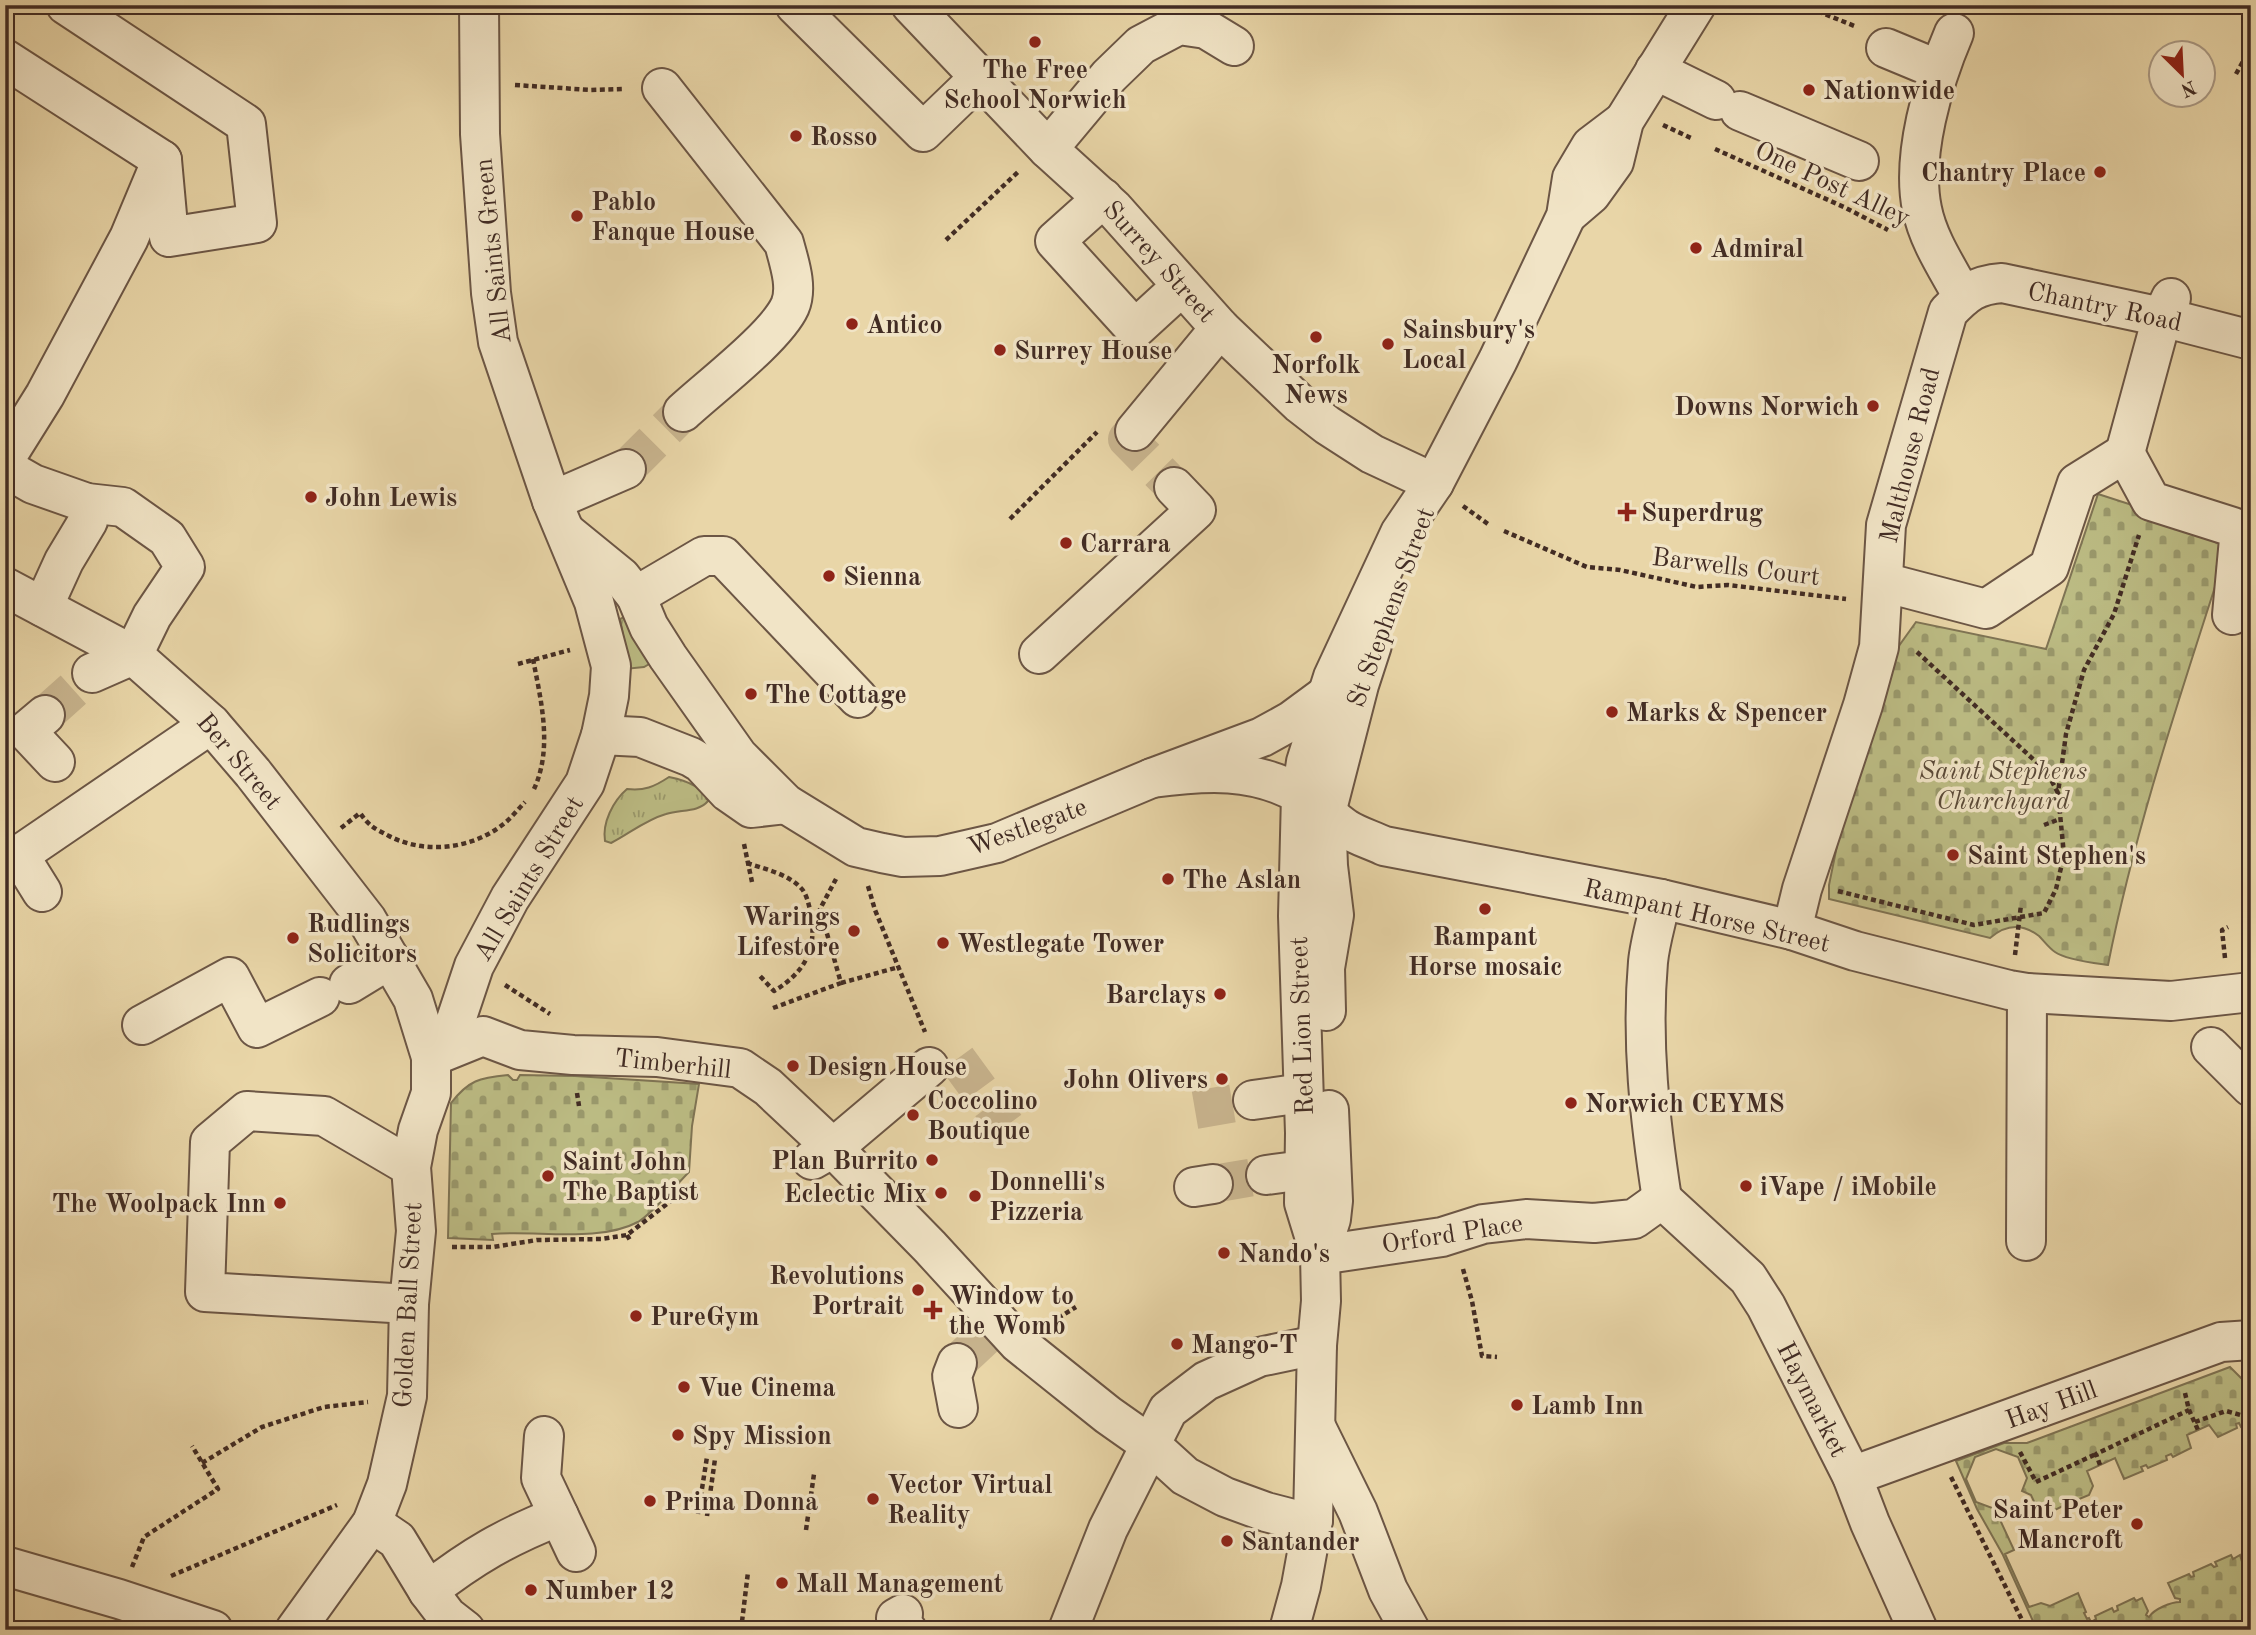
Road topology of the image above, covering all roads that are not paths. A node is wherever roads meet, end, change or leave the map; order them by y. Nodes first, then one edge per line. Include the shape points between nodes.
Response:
1 (66, 5) edge
2 (479, 5) edge
3 (795, 5) edge
4 (911, 5) edge
5 (1696, 5) edge
6 (1954, 33) dead end
7 (1234, 46) dead end
8 (1886, 48) road end
9 (5, 59) edge
10 (1939, 69) junction
11 (1655, 70) junction
12 (980, 77) junction
13 (662, 88) road end
14 (1047, 148) junction
15 (162, 160) junction
16 (1859, 161) dead end
17 (1103, 198) junction
18 (1182, 286) junction
19 (1955, 304) junction
20 (2166, 308) junction
21 (1220, 328) junction
22 (2251, 340) edge
23 (683, 412) tunnel mouth
24 (1135, 431) dead end
25 (2125, 453) junction
26 (5, 459) edge
27 (5, 468) edge
28 (626, 469) tunnel mouth
29 (1434, 483) junction
30 (1174, 487) tunnel mouth
31 (87, 503) junction
32 (557, 515) junction
33 (1882, 582) junction
34 (5, 587) edge
35 (636, 596) junction
36 (43, 607) junction
37 (2232, 615) dead end
38 (1040, 654) dead end
39 (133, 655) junction
40 (92, 673) tunnel mouth
41 (1329, 693) junction
42 (858, 698) dead end
43 (45, 715) tunnel mouth
44 (211, 724) junction
45 (604, 725) junction
46 (55, 762) dead end
47 (1152, 778) junction
48 (786, 804) junction
49 (1313, 804) junction
50 (1384, 846) junction
51 (1313, 877) junction
52 (42, 892) dead end
53 (1661, 899) junction
54 (1792, 930) junction
55 (390, 959) junction
56 (2018, 991) junction
57 (2251, 992) edge
58 (413, 999) joint
59 (142, 1025) dead end
60 (2211, 1047) dead end
61 (431, 1057) junction
62 (929, 1067) road end
63 (2251, 1087) edge
64 (1303, 1093) junction
65 (1253, 1100) tunnel mouth
66 (822, 1154) junction
67 (411, 1167) junction
68 (1304, 1170) junction
69 (1266, 1175) tunnel mouth
70 (1662, 1199) junction
71 (2025, 1232) dead end
72 (1320, 1255) junction
73 (410, 1304) junction
74 (2251, 1340) edge
75 (1317, 1345) junction
76 (957, 1363) dead end
77 (958, 1408) dead end
78 (1316, 1427) junction
79 (544, 1436) dead end
80 (1152, 1446) junction
81 (1852, 1476) junction
82 (559, 1516) junction
83 (1312, 1520) junction
84 (372, 1523) junction
85 (576, 1552) dead end
86 (5, 1566) edge
87 (428, 1591) junction
88 (213, 1630) edge
89 (295, 1630) edge
90 (465, 1630) edge
91 (1068, 1630) edge
92 (1289, 1630) edge
93 (1410, 1630) edge
94 (1918, 1630) edge

1 - 15 street via 246,124 257,223 169,237
2 - 32 street, All Saints Green via 480,134 498,342
3 - 12 street via 923,132
4 - 12 street, Surrey Street
5 - 11 street, St Stephens Street
6 - 10 street
7 - 14 street via 1206,29 1179,25 1141,45
8 - 10 street
9 - 15 street
10 - 19 street via 1919,182 1922,211
11 - 16 street
11 - 29 street, St Stephens Street via 1625,121 1614,162 1591,194 1566,216
12 - 14 street, Surrey Street
13 - 23 street via 784,243 792,273 791,304 775,329
14 - 17 street, Surrey Street
15 - 26 street via 129,238 45,395
17 - 18 street, Surrey Street
17 - 18 street via 1055,242 1135,329
18 - 21 street, Surrey Street
19 - 20 street, Chantry Road via 1982,284 2002,283
19 - 33 street, Malthouse Road via 1886,525
20 - 22 street, Chantry Road
20 - 25 street
21 - 24 street
21 - 29 street, Surrey Street via 1327,425 1373,454
25 - 33 street via 2077,483 2049,567 1986,608
25 - 37 street via 2151,502 2233,527 2239,539
27 - 31 street via 33,484
28 - 32 street
29 - 41 street, St Stephens Street via 1400,533
29 - 49 street, St Stephens Street via 1416,541 1378,626
30 - 38 street via 1196,510
31 - 36 street via 88,521
31 - 39 street via 123,507 167,538 185,567
32 - 35 street
32 - 45 street, All Saints Green via 594,602 608,654
33 - 54 street, Malthouse Road via 1879,647
34 - 36 street, Ber Street
35 - 42 street via 704,556 723,556
35 - 48 street, Westlegate via 649,627 737,756
36 - 39 street, Ber Street
39 - 40 street
39 - 44 street, Ber Street
41 - 47 street, Westlegate via 1262,737
41 - 49 street, St Stephens Street via 1306,762
43 - 46 street via 26,731
44 - 52 street via 19,855
44 - 55 street, Ber Street via 314,850
45 - 48 street via 691,757 751,808
45 - 61 street, All Saints Street via 585,783 510,898 474,966 455,1023
47 - 48 street, Westlegate via 999,851 940,856 903,857 856,847
47 - 49 street, Westlegate via 1191,772 1246,774
49 - 50 street, Rampant Horse Street via 1347,829
49 - 51 street, Red Lion Street
50 - 51 street, Rampant Horse Street via 1351,854
50 - 53 street, Rampant Horse Street
51 - 64 street, Red Lion Street
51 - 72 street, Red Lion Street via 1334,915 1325,968 1333,1201
53 - 54 street, Rampant Horse Street
53 - 70 street via 1648,960 1645,1026 1650,1125
54 - 56 street, Rampant Horse Street via 1855,951
55 - 58 street, Ber Street
55 - 59 street via 260,1034 230,977
56 - 57 street, Rampant Horse Street via 2171,1001
56 - 71 street via 2015,1122
58 - 61 street, Golden Ball Street
60 - 63 street
61 - 66 street, Timberhill via 483,1036 520,1050 579,1062 657,1057 768,1087
61 - 67 street, Golden Ball Street via 431,1093
62 - 66 street
64 - 65 street
64 - 68 street, Red Lion Street
66 - 80 street, Timberhill via 930,1247 994,1332 1018,1343
67 - 73 street, Golden Ball Street via 416,1231
67 - 73 street via 324,1116 247,1111 210,1142 205,1292
68 - 69 street
68 - 72 street, Red Lion Street via 1304,1203
70 - 72 street, Orford Place via 1634,1219 1594,1223 1526,1219
70 - 81 street, Haymarket via 1748,1278
72 - 75 street, Red Lion Street
73 - 84 street, Golden Ball Street via 407,1396 387,1484
74 - 81 street, Hay Hill via 2221,1342
75 - 78 street, Red Lion Street
75 - 80 street via 1259,1357 1206,1381 1168,1410
76 - 77 street via 952,1377
78 - 83 street, Red Lion Street
78 - 93 street
79 - 82 street via 541,1478
80 - 83 street, Timberhill via 1185,1476 1225,1497 1266,1512
80 - 91 street via 1108,1530
81 - 94 street, Haymarket
82 - 85 street
82 - 87 street via 489,1547
83 - 92 street, Red Lion Street
84 - 87 street via 397,1540
84 - 89 street, Golden Ball Street
86 - 88 street
87 - 90 street

